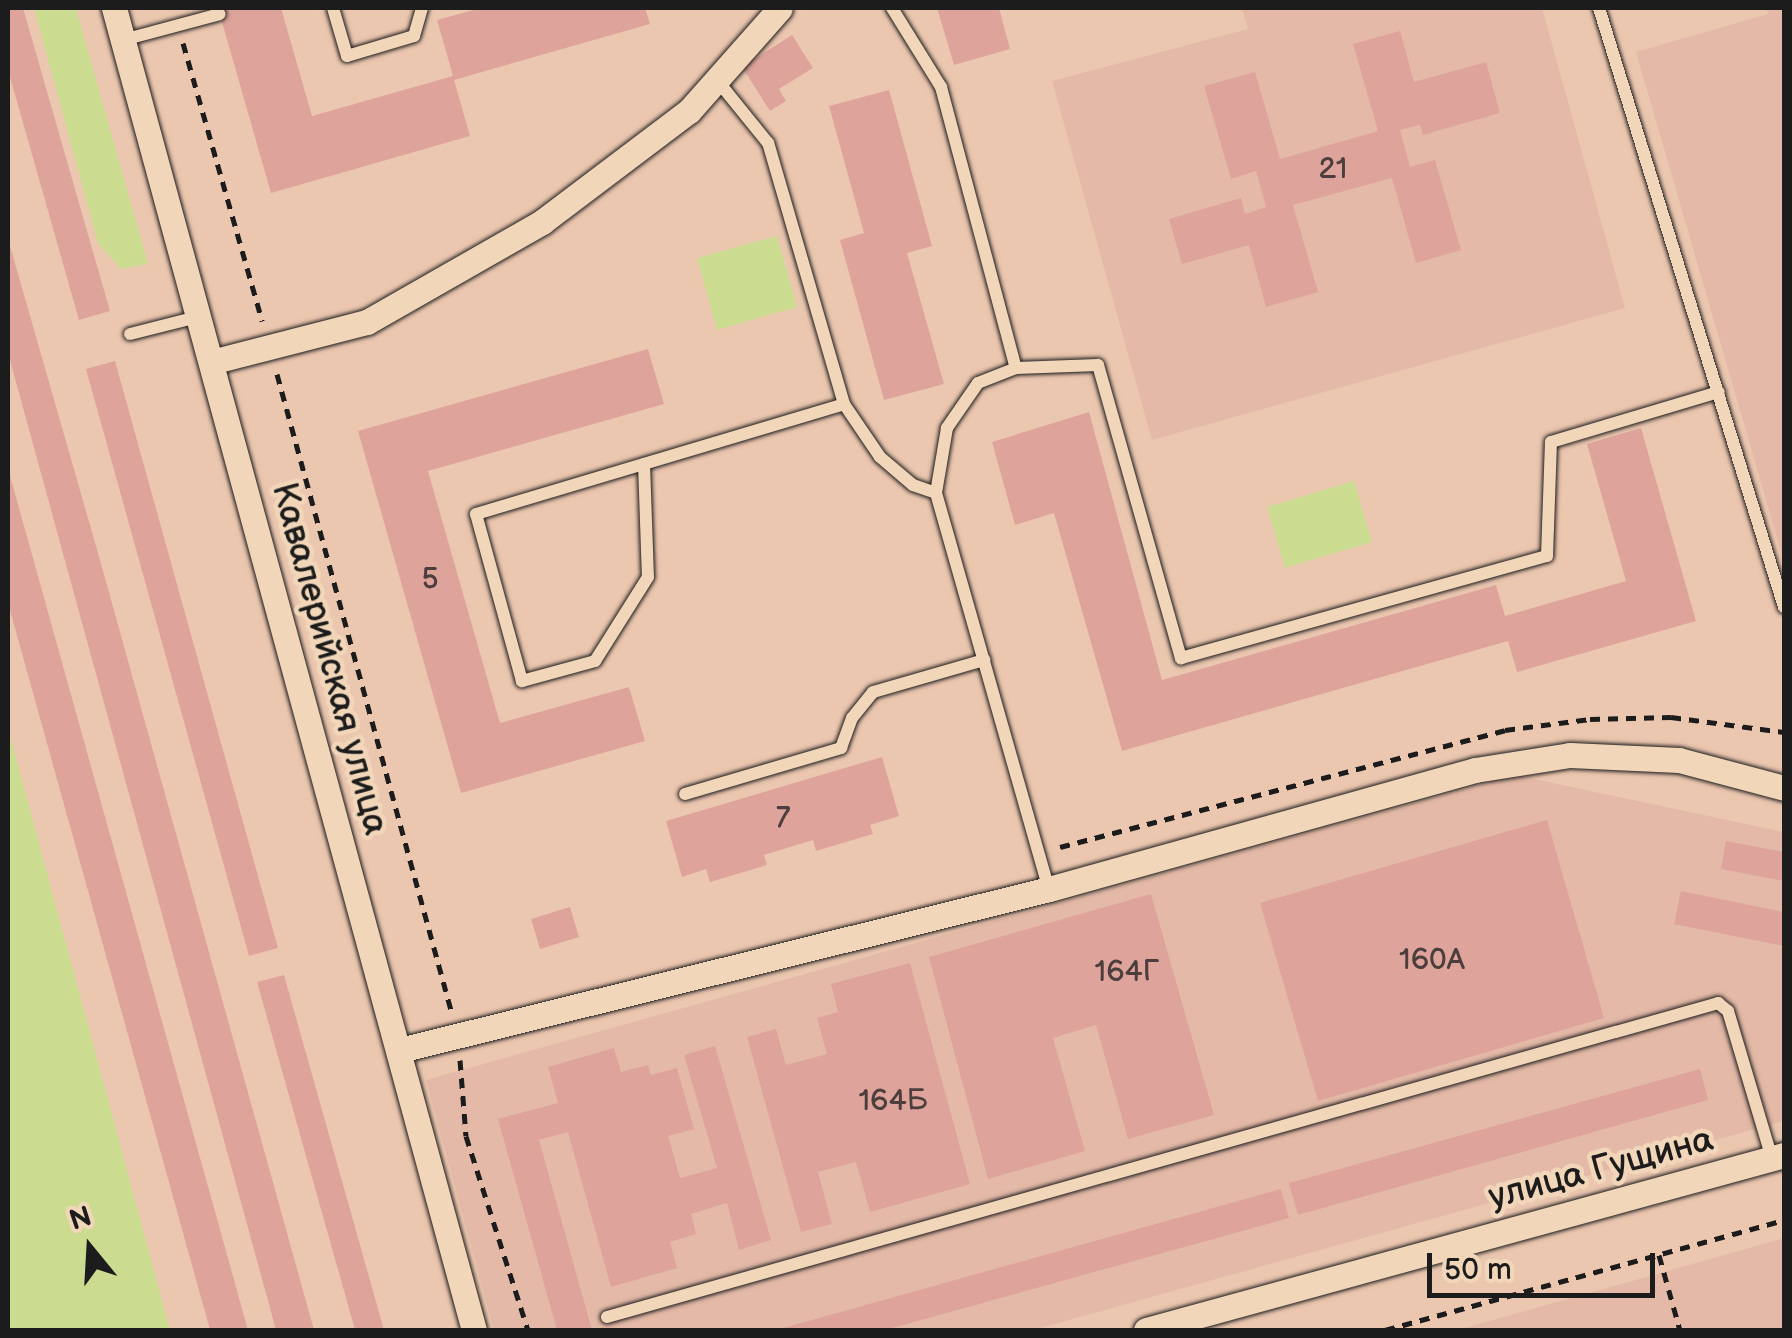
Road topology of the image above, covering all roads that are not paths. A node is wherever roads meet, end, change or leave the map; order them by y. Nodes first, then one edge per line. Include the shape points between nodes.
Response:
1 (114, 8) edge
2 (333, 8) edge
3 (422, 8) edge
4 (780, 8) edge
5 (892, 8) edge
6 (1599, 8) edge
7 (220, 14) dead end
8 (123, 40) junction
9 (717, 80) junction
10 (197, 316) junction
11 (130, 334) dead end
12 (211, 362) junction
13 (1016, 368) junction
14 (1719, 392) junction
15 (844, 404) junction
16 (644, 464) junction
17 (936, 493) junction
18 (1784, 607) edge
19 (984, 660) junction
20 (1784, 788) edge
21 (684, 794) dead end
22 (1049, 889) junction
23 (400, 1050) junction
24 (1778, 1157) edge
25 (607, 1317) dead end
26 (474, 1330) edge
27 (1146, 1330) edge

1 - 8 street, Кавалерийская улица
2 - 3 lane via 347,56 414,36
4 - 9 street
5 - 13 lane via 941,87
6 - 14 lane
7 - 8 lane
8 - 10 street, Кавалерийская улица
9 - 12 street via 689,111 542,222 367,322
9 - 15 lane via 768,143
10 - 11 lane
10 - 12 street, Кавалерийская улица
12 - 23 street, Кавалерийская улица
13 - 14 lane via 1098,365 1181,658 1548,556 1552,442
13 - 17 lane via 978,383 947,428
14 - 18 lane
15 - 16 lane
15 - 17 lane via 880,457 913,485
16 - 16 lane via 476,514 522,681 596,661 648,577
17 - 19 lane
19 - 21 lane via 873,692 852,718 841,748
19 - 22 lane
20 - 22 street via 1679,760 1570,756 1475,770
22 - 23 street
23 - 26 street, Кавалерийская улица
24 - 25 lane via 1728,1010 1718,1003
24 - 27 street, улица Гущина

